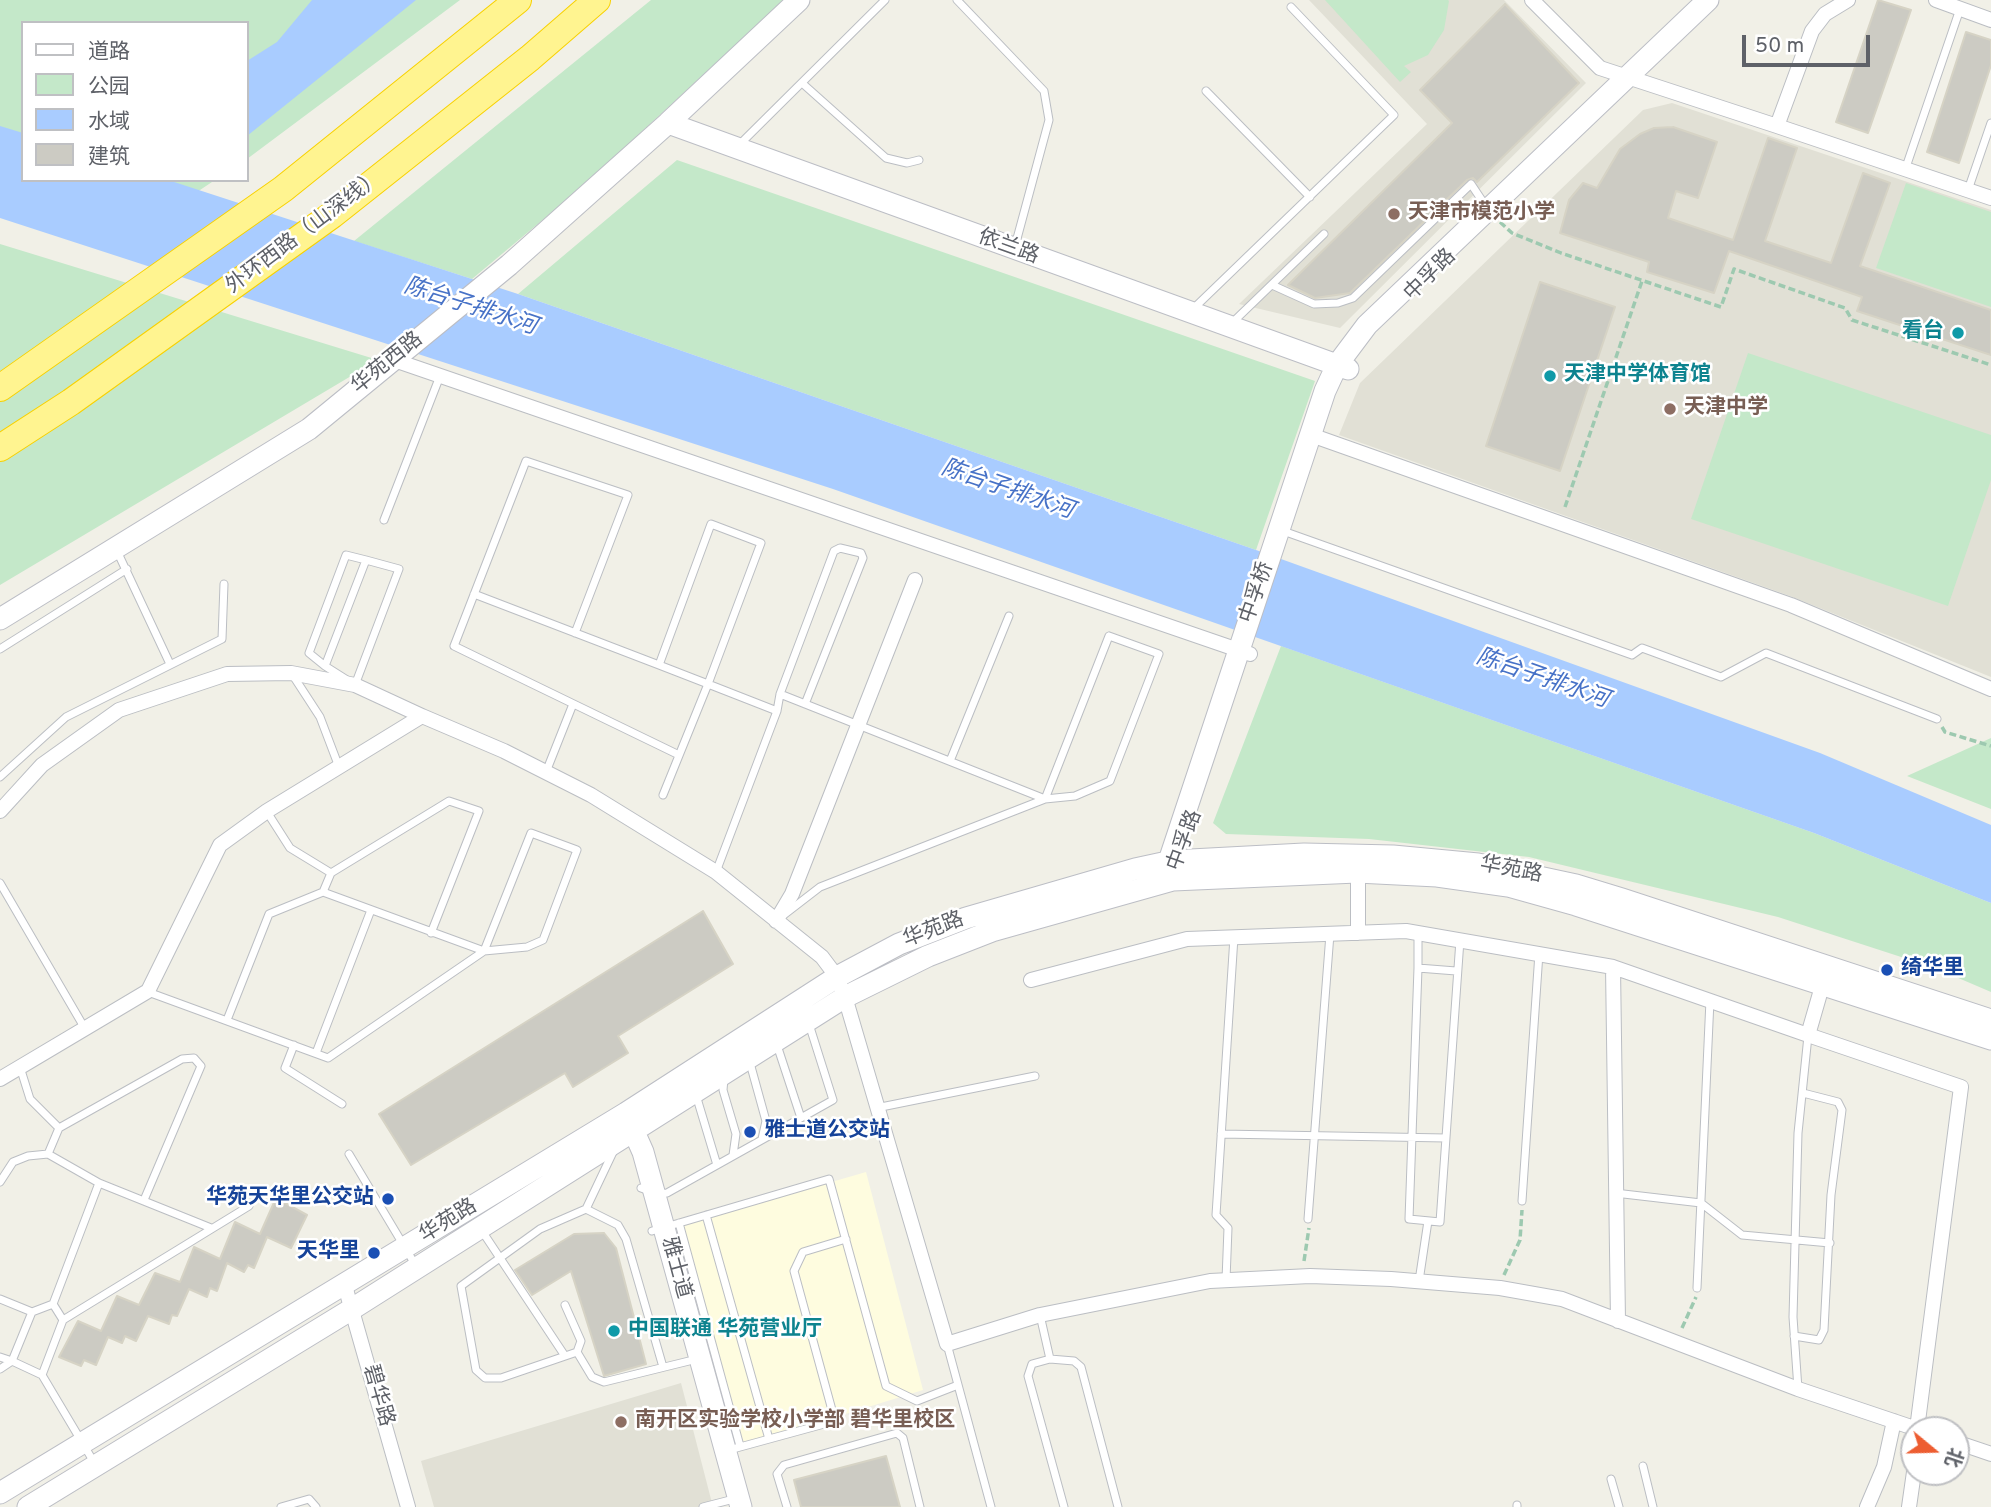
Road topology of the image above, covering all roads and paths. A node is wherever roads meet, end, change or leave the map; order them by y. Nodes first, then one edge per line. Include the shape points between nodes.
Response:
1 (518, 0) edge
2 (597, 0) edge
3 (799, 0) edge
4 (885, 0) edge
5 (957, 0) edge
6 (1532, 0) edge
7 (1708, 0) edge
8 (1717, 0) edge
9 (1848, 0) edge
10 (1936, 0) edge
11 (1291, 7) dead end
12 (1959, 9) junction
13 (1991, 20) edge
14 (1631, 77) junction
15 (802, 83) junction
16 (1206, 91) dead end
17 (668, 123) junction
18 (1991, 123) edge
19 (1777, 126) junction
20 (735, 149) junction
21 (919, 160) dead end
22 (1905, 170) junction
23 (1968, 190) junction
24 (1310, 197) junction
25 (1991, 198) edge
26 (1490, 212) junction
27 (1324, 234) dead end
28 (1014, 250) junction
29 (1642, 281) junction
30 (1272, 285) junction
31 (1190, 312) junction
32 (1230, 325) junction
33 (397, 357) junction
34 (1991, 365) edge
35 (1342, 367) junction
36 (440, 376) junction
37 (0, 388) edge
38 (1316, 437) junction
39 (0, 449) edge
40 (1564, 507) dead end
41 (384, 520) dead end
42 (1282, 538) junction
43 (116, 548) junction
44 (366, 559) junction
45 (127, 569) junction
46 (915, 580) dead end
47 (224, 584) dead end
48 (474, 594) junction
49 (1009, 616) dead end
50 (0, 619) edge
51 (575, 633) junction
52 (0, 649) edge
53 (1245, 649) junction
54 (170, 664) junction
55 (326, 666) junction
56 (659, 666) junction
57 (291, 673) junction
58 (708, 684) junction
59 (355, 685) junction
60 (1991, 688) edge
61 (780, 694) junction
62 (573, 704) junction
63 (805, 704) junction
64 (777, 711) junction
65 (422, 716) junction
66 (1937, 719) joint
67 (860, 726) junction
68 (1991, 746) edge
69 (679, 755) junction
70 (950, 761) junction
71 (339, 766) junction
72 (546, 772) junction
73 (0, 777) edge
74 (663, 795) dead end
75 (1045, 799) junction
76 (0, 811) edge
77 (267, 811) junction
78 (1184, 832) junction
79 (1358, 863) junction
80 (1173, 864) junction
81 (716, 872) junction
82 (331, 873) junction
83 (1135, 879) junction
84 (0, 883) edge
85 (323, 892) junction
86 (371, 910) junction
87 (776, 921) junction
88 (431, 933) junction
89 (1357, 933) junction
90 (1418, 933) junction
91 (1330, 934) junction
92 (1234, 937) junction
93 (1460, 940) junction
94 (484, 951) junction
95 (1539, 952) junction
96 (1613, 967) junction
97 (1418, 968) junction
98 (1456, 971) junction
99 (1825, 976) junction
100 (837, 977) junction
101 (1031, 980) dead end
102 (148, 991) junction
103 (845, 997) junction
104 (1710, 999) junction
105 (227, 1020) junction
106 (808, 1020) junction
107 (1991, 1020) edge
108 (84, 1027) junction
109 (1808, 1035) junction
110 (1991, 1039) edge
111 (776, 1040) junction
112 (294, 1045) junction
113 (316, 1053) junction
114 (754, 1054) junction
115 (20, 1067) junction
116 (0, 1068) edge
117 (727, 1072) junction
118 (1035, 1076) dead end
119 (0, 1079) edge
120 (695, 1091) junction
121 (1804, 1093) junction
122 (342, 1104) dead end
123 (656, 1104) junction
124 (875, 1108) junction
125 (801, 1118) junction
126 (625, 1126) junction
127 (60, 1128) junction
128 (1221, 1134) junction
129 (1315, 1136) junction
130 (1412, 1138) junction
131 (1446, 1138) junction
132 (762, 1140) junction
133 (48, 1154) junction
134 (349, 1154) dead end
135 (636, 1156) junction
136 (732, 1156) junction
137 (717, 1165) junction
138 (0, 1182) edge
139 (99, 1184) junction
140 (1615, 1193) junction
141 (144, 1200) junction
142 (1522, 1200) joint
143 (1701, 1203) junction
144 (249, 1206) dead end
145 (586, 1209) junction
146 (659, 1209) junction
147 (706, 1215) junction
148 (1308, 1219) joint
149 (1428, 1221) junction
150 (478, 1227) junction
151 (211, 1228) junction
152 (846, 1239) junction
153 (1795, 1241) junction
154 (1830, 1243) junction
155 (410, 1258) junction
156 (499, 1258) junction
157 (1300, 1277) junction
158 (1226, 1280) junction
159 (1419, 1281) junction
160 (345, 1286) junction
161 (1500, 1288) junction
162 (1698, 1288) joint
163 (0, 1299) edge
164 (53, 1304) junction
165 (565, 1305) dead end
166 (352, 1308) junction
167 (32, 1312) junction
168 (1040, 1315) junction
169 (63, 1320) junction
170 (1618, 1321) junction
171 (1794, 1336) junction
172 (1675, 1341) junction
173 (947, 1344) junction
174 (577, 1352) junction
175 (565, 1356) junction
176 (0, 1357) edge
177 (1049, 1359) junction
178 (12, 1362) junction
179 (689, 1362) junction
180 (663, 1367) junction
181 (0, 1368) edge
182 (42, 1375) junction
183 (958, 1385) junction
184 (1798, 1389) junction
185 (1921, 1416) edge
186 (1894, 1421) junction
187 (1900, 1423) edge
188 (769, 1439) junction
189 (82, 1443) junction
190 (1970, 1447) edge
191 (727, 1450) junction
192 (1991, 1454) edge
193 (95, 1465) junction
194 (1643, 1466) dead end
195 (1611, 1479) dead end
196 (22, 1480) junction
197 (1912, 1486) edge
198 (0, 1493) edge
199 (735, 1505) edge
200 (32, 1506) edge
201 (281, 1507) edge
202 (316, 1507) edge
203 (408, 1507) edge
204 (703, 1507) edge
205 (787, 1507) edge
206 (920, 1507) edge
207 (990, 1507) edge
208 (1064, 1507) edge
209 (1118, 1507) edge
210 (1619, 1507) edge
211 (1653, 1507) edge
212 (1867, 1507) edge
213 (1909, 1507) edge

1 - 37 highway via 283,189
2 - 39 highway, 外环西路（山深线） via 332,215
3 - 17 main road, 华苑西路
4 - 15 lane
5 - 28 lane via 1044,91 1049,120
6 - 14 street via 1600,68
7 - 14 main road, 中孚路
8 - 14 main road, 中孚路
9 - 19 street via 1825,14 1812,31
10 - 12 street
11 - 24 lane via 1394,115
12 - 13 street
12 - 22 lane
14 - 19 street
14 - 26 main road, 中孚路
15 - 20 lane
15 - 21 lane via 886,158 907,163
16 - 24 lane
17 - 20 main road, 依兰路
17 - 33 main road, 华苑西路 via 509,265
18 - 23 lane
19 - 22 street
20 - 28 main road, 依兰路
22 - 23 street
23 - 25 street
24 - 31 lane
26 - 29 path via 1512,233
26 - 30 lane via 1471,184 1353,298 1314,304
26 - 35 main road, 中孚路 via 1367,325
27 - 30 lane
28 - 31 main road, 依兰路
29 - 34 path via 1721,307 1734,269 1845,308 1853,320
29 - 40 path
30 - 32 lane
31 - 32 main road, 依兰路
32 - 35 main road, 依兰路
33 - 36 street
33 - 43 main road, 华苑西路 via 309,429
35 - 38 main road, 中孚路
36 - 41 lane
36 - 53 street
38 - 42 main road, 中孚路
38 - 60 street via 1791,605
42 - 53 main road, 中孚桥
42 - 66 lane via 1632,655 1642,648 1721,677 1766,653
43 - 45 lane
43 - 50 main road, 华苑西路
44 - 55 lane
44 - 55 lane via 346,555 309,653
44 - 59 lane via 399,569
45 - 52 lane
45 - 54 lane
46 - 67 street
47 - 54 lane via 222,639
48 - 51 lane
48 - 51 lane via 526,461 628,495
48 - 62 lane via 454,646
49 - 70 lane
51 - 56 lane
53 - 78 main road, 中孚路
54 - 73 lane via 65,717
55 - 59 lane
56 - 58 lane
56 - 58 lane via 712,524 761,543
57 - 59 street
57 - 71 lane via 320,717
57 - 76 street via 227,674 118,710 42,765
58 - 64 lane
58 - 69 lane
59 - 65 street
61 - 63 lane
61 - 63 lane via 834,551 840,548 861,554
61 - 64 lane
62 - 69 lane
62 - 72 lane
63 - 67 lane
64 - 81 lane
65 - 71 street
65 - 72 street
66 - 68 path via 1945,732
67 - 70 lane
67 - 87 street via 792,894
69 - 74 lane
70 - 75 lane
71 - 77 street
72 - 81 street
75 - 75 lane via 1075,796 1110,781 1159,654 1109,636
75 - 87 lane via 820,887
77 - 82 lane via 290,848
77 - 102 street via 220,845
78 - 80 main road, 中孚路
78 - 83 main road
79 - 80 main road, 华苑路
79 - 80 main road, 华苑路 via 1228,876
79 - 89 street
79 - 99 main road, 华苑路 via 1508,886
80 - 83 main road, 华苑路
81 - 87 street
82 - 85 lane
82 - 88 lane via 449,801 480,811
83 - 100 main road, 华苑路 via 966,918 899,944
83 - 103 main road, 华苑路 via 928,956
84 - 108 lane
85 - 86 lane
85 - 105 lane via 269,914
86 - 88 lane
86 - 113 lane
87 - 100 street via 822,957
88 - 94 lane
89 - 90 street
89 - 91 street
90 - 93 street
90 - 97 lane
91 - 92 street
91 - 129 lane
92 - 101 street via 1187,939
92 - 128 lane
93 - 95 street
93 - 98 lane
94 - 94 lane via 527,947 543,940 577,849 531,833
94 - 113 lane via 328,1058
95 - 96 street
95 - 142 lane
96 - 104 street
96 - 140 street
97 - 98 lane
97 - 130 lane
98 - 131 lane
99 - 107 main road, 华苑路
99 - 109 street
99 - 110 main road, 华苑路
100 - 103 street
100 - 123 main road, 华苑路
102 - 105 lane
102 - 108 street
103 - 106 main road, 华苑路
103 - 124 street
104 - 109 street
104 - 143 lane
105 - 112 lane
106 - 111 main road, 华苑路
106 - 125 lane via 833,1100
108 - 115 street
109 - 121 lane
109 - 185 street via 1961,1087
111 - 114 main road, 华苑路
111 - 125 lane
112 - 113 lane
112 - 122 lane via 285,1068
114 - 117 main road, 华苑路
114 - 132 lane via 750,1073 766,1126
115 - 116 street
115 - 119 street
115 - 127 lane via 30,1098
117 - 120 main road, 华苑路
117 - 136 lane via 723,1088 736,1134
118 - 124 lane
120 - 123 main road, 华苑路
120 - 137 lane
121 - 153 lane via 1798,1133
121 - 154 lane via 1838,1102 1842,1110
123 - 126 main road, 华苑路
123 - 135 main road
124 - 173 street
125 - 132 lane
126 - 135 main road, 雅士道
126 - 145 lane
126 - 150 main road, 华苑路
126 - 155 main road, 华苑路
127 - 133 lane
127 - 141 lane via 182,1059 194,1058 201,1066
128 - 129 lane
128 - 158 lane via 1216,1215 1228,1228
129 - 130 lane
129 - 148 lane
130 - 131 lane
130 - 149 lane via 1409,1219
131 - 149 lane via 1440,1222
132 - 136 lane
133 - 138 lane via 13,1162
133 - 139 lane
134 - 155 lane
135 - 146 main road, 雅士道
136 - 137 lane
137 - 146 lane
139 - 141 lane
139 - 164 lane
140 - 143 lane
140 - 170 street
141 - 151 lane
142 - 161 path via 1520,1240
143 - 153 lane via 1742,1235
143 - 162 lane
144 - 151 lane
145 - 156 lane via 540,1229
145 - 180 lane via 618,1225 626,1239
146 - 147 lane
146 - 179 main road, 雅士道
146 - 191 main road, 雅士道
147 - 152 lane via 829,1179
147 - 188 lane
148 - 157 path via 1309,1240
149 - 159 lane
150 - 155 main road, 华苑路
150 - 156 lane
151 - 169 lane
152 - 183 lane via 886,1385 916,1401
152 - 188 lane via 803,1252 794,1271 835,1421
153 - 154 lane
153 - 171 lane
154 - 171 lane via 1822,1337
155 - 160 main road, 华苑路
155 - 166 main road, 华苑路
156 - 175 lane
156 - 175 lane via 461,1286 476,1370 485,1378 501,1378
157 - 158 street
157 - 159 street
158 - 168 street
159 - 161 street
160 - 166 street, 碧华路
160 - 189 main road, 华苑路
161 - 170 street via 1562,1299
162 - 172 path
163 - 167 lane
164 - 167 lane
164 - 169 lane
165 - 174 lane via 581,1341
166 - 193 main road, 华苑路
166 - 203 street, 碧华路
167 - 178 lane
168 - 173 street
168 - 177 lane
169 - 182 lane
170 - 172 street
171 - 184 lane
172 - 184 street
173 - 183 lane
174 - 175 lane
174 - 180 lane via 592,1377 604,1382
176 - 178 lane
177 - 208 lane via 1032,1364 1028,1376
177 - 209 lane via 1074,1361 1081,1367
178 - 181 lane
178 - 182 lane
179 - 180 lane
179 - 191 main road, 雅士道
182 - 189 lane
183 - 207 lane
184 - 186 street
186 - 187 street
186 - 212 street via 1884,1467
188 - 191 lane
189 - 193 lane
189 - 196 main road, 华苑路
190 - 192 street
191 - 199 main road, 雅士道
193 - 200 main road, 华苑路
194 - 211 lane
195 - 210 lane
196 - 198 main road, 华苑路
196 - 200 lane
197 - 213 street
199 - 204 lane
201 - 202 lane via 310,1499
205 - 206 lane via 777,1474 783,1465 897,1433 903,1438

